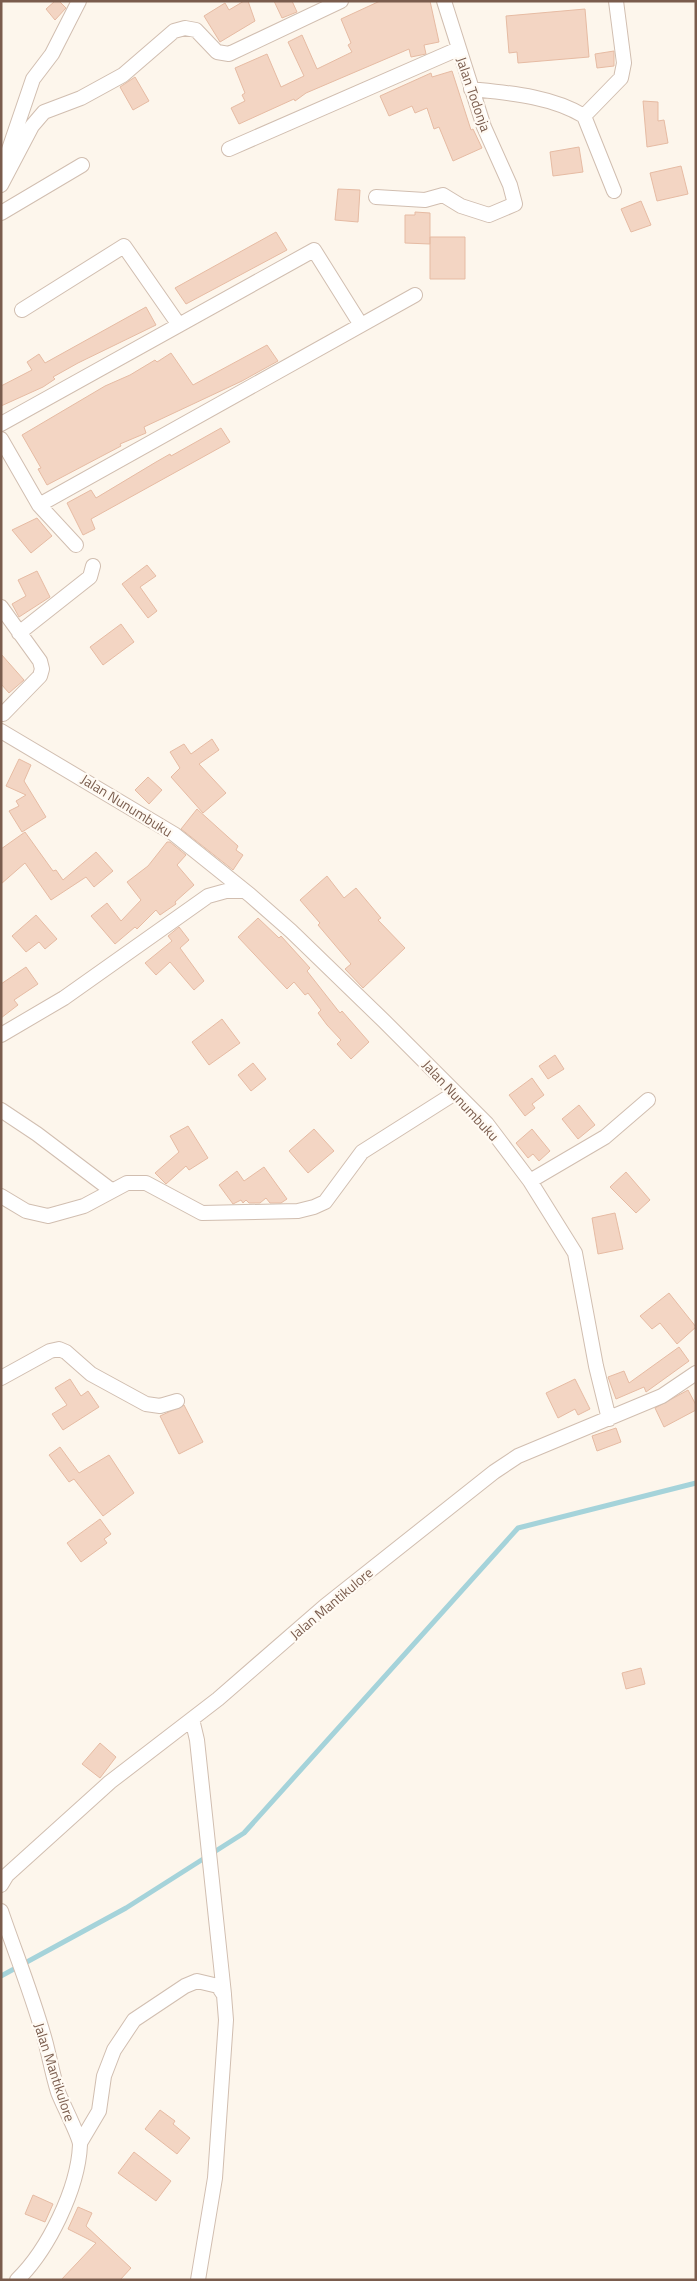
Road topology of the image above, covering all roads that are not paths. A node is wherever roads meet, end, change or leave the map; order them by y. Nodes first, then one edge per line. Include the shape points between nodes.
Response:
1 (79, 1) edge
2 (341, 1) edge
3 (444, 1) edge
4 (616, 1) edge
5 (458, 50) junction
6 (472, 89) junction
7 (584, 116) junction
8 (229, 149) dead end
9 (82, 164) dead end
10 (1, 171) edge
11 (1, 184) edge
12 (614, 191) dead end
13 (376, 197) dead end
14 (1, 212) edge
15 (415, 295) dead end
16 (22, 310) dead end
17 (179, 324) junction
18 (360, 324) junction
19 (1, 424) edge
20 (1, 439) edge
21 (39, 505) junction
22 (76, 545) dead end
23 (93, 566) dead end
24 (1, 607) edge
25 (19, 632) junction
26 (2, 713) edge
27 (1, 731) edge
28 (17, 739) junction
29 (244, 891) junction
30 (1, 1035) edge
31 (455, 1093) junction
32 (648, 1100) dead end
33 (1, 1110) edge
34 (530, 1181) junction
35 (111, 1190) junction
36 (1, 1196) edge
37 (696, 1373) edge
38 (1, 1378) edge
39 (177, 1400) dead end
40 (609, 1419) junction
41 (192, 1719) junction
42 (1, 1885) edge
43 (1, 1911) edge
44 (224, 1995) junction
45 (80, 2143) junction
46 (16, 2280) edge
47 (198, 2280) edge

1 - 10 street via 60,42 33,79
2 - 11 street via 229,54 217,52 196,30 184,28 174,31 123,75 81,98 44,112 32,126
3 - 5 street, Jalan Todonja
4 - 7 street via 624,63 620,78
5 - 6 street, Jalan Todonja
5 - 8 street
6 - 7 street via 553,102 568,106
6 - 13 street, Jalan Todonja via 515,204 489,215 460,206 443,195 425,200
7 - 12 street
9 - 14 street
15 - 18 street
16 - 17 street via 124,246
17 - 18 street via 314,250
17 - 19 street
18 - 21 street
20 - 21 street
21 - 22 street
23 - 25 street via 90,577
24 - 25 street
25 - 26 street via 40,661 42,669 40,676
26 - 28 street
27 - 28 street, Jalan Nunumbuku
28 - 29 street, Jalan Nunumbuku via 174,834
29 - 30 street via 226,890 208,896 64,998
29 - 31 street, Jalan Nunumbuku via 290,931
31 - 34 street, Jalan Nunumbuku via 487,1124
31 - 35 street via 362,1152 325,1202 314,1207 298,1211 211,1213 190,1208 146,1183 132,1182
32 - 34 street via 605,1137
33 - 35 street
34 - 40 street, Jalan Nunumbuku via 575,1253
35 - 36 street via 84,1206 48,1216 26,1211
37 - 40 street, Jalan Mantikulore via 662,1396
38 - 39 street via 59,1349 91,1374 146,1404 160,1406
40 - 41 street, Jalan Mantikulore via 518,1456 494,1472 325,1606
41 - 42 street, Jalan Mantikulore via 110,1782 7,1874
41 - 44 street via 197,1740
43 - 45 street, Jalan Mantikulore via 46,2044 64,2109
44 - 45 street via 218,1986 197,1981 171,1994 134,2020 114,2050 104,2076 99,2111
44 - 47 street via 226,2020 215,2178
45 - 46 street via 70,2192 56,2227

